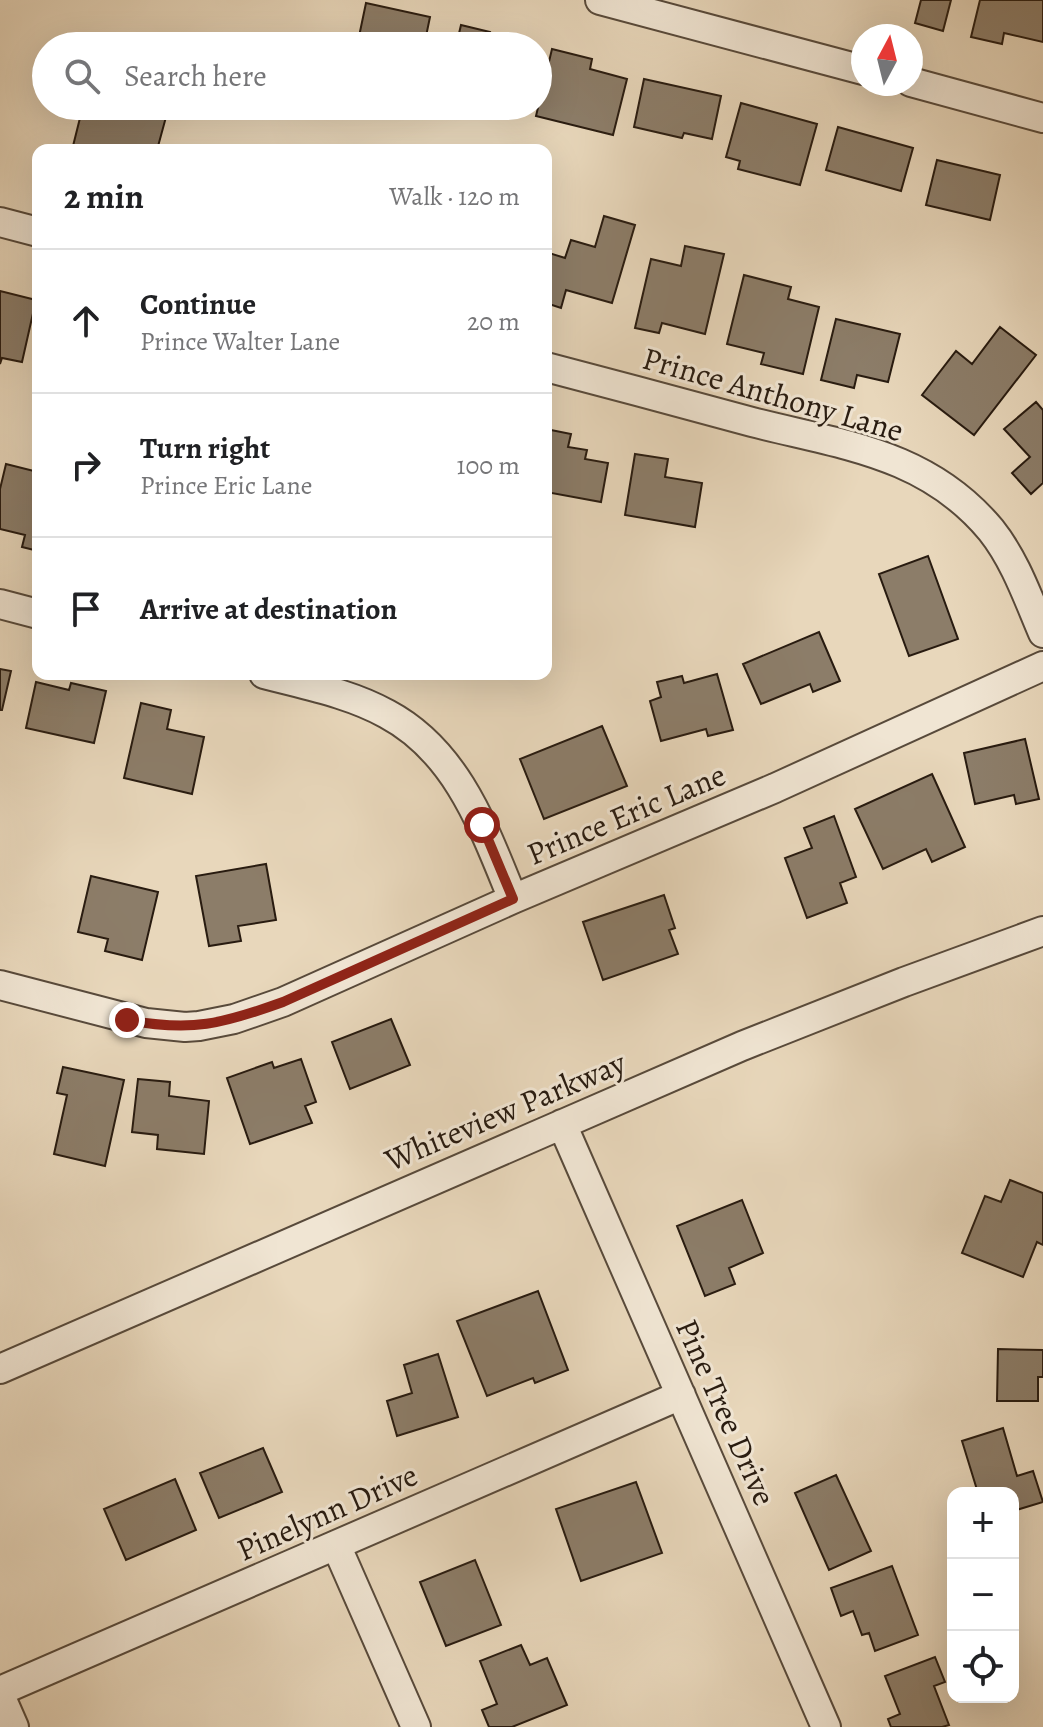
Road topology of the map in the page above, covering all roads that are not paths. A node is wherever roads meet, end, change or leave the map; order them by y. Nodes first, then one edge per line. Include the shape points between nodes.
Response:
1 (600, 0) edge
2 (851, 67) edge
3 (923, 85) edge
4 (1043, 118) edge
5 (0, 222) edge
6 (32, 230) edge
7 (552, 369) edge
8 (0, 604) edge
9 (32, 612) edge
10 (1043, 633) edge
11 (1043, 666) edge
12 (286, 680) edge
13 (513, 899) junction
14 (1043, 931) edge
15 (0, 985) edge
16 (562, 1124) junction
17 (0, 1369) edge
18 (681, 1395) junction
19 (336, 1545) junction
20 (0, 1693) edge
21 (14, 1727) edge
22 (416, 1727) edge
23 (826, 1727) edge

1 - 2 street
3 - 4 street
5 - 6 street
7 - 10 street, Prince Anthony Lane via 872,451 919,471 990,528
8 - 9 street
11 - 13 street, Prince Eric Lane
12 - 13 street via 368,705 424,740 456,777
13 - 15 street, Prince Eric Lane via 283,1002 199,1026 127,1020
14 - 16 street, Whiteview Parkway via 742,1046
16 - 17 street, Whiteview Parkway
16 - 18 street, Pine Tree Drive
18 - 19 street, Pinelynn Drive
18 - 23 street, Pine Tree Drive
19 - 20 street, Pinelynn Drive
19 - 22 street
20 - 21 street

